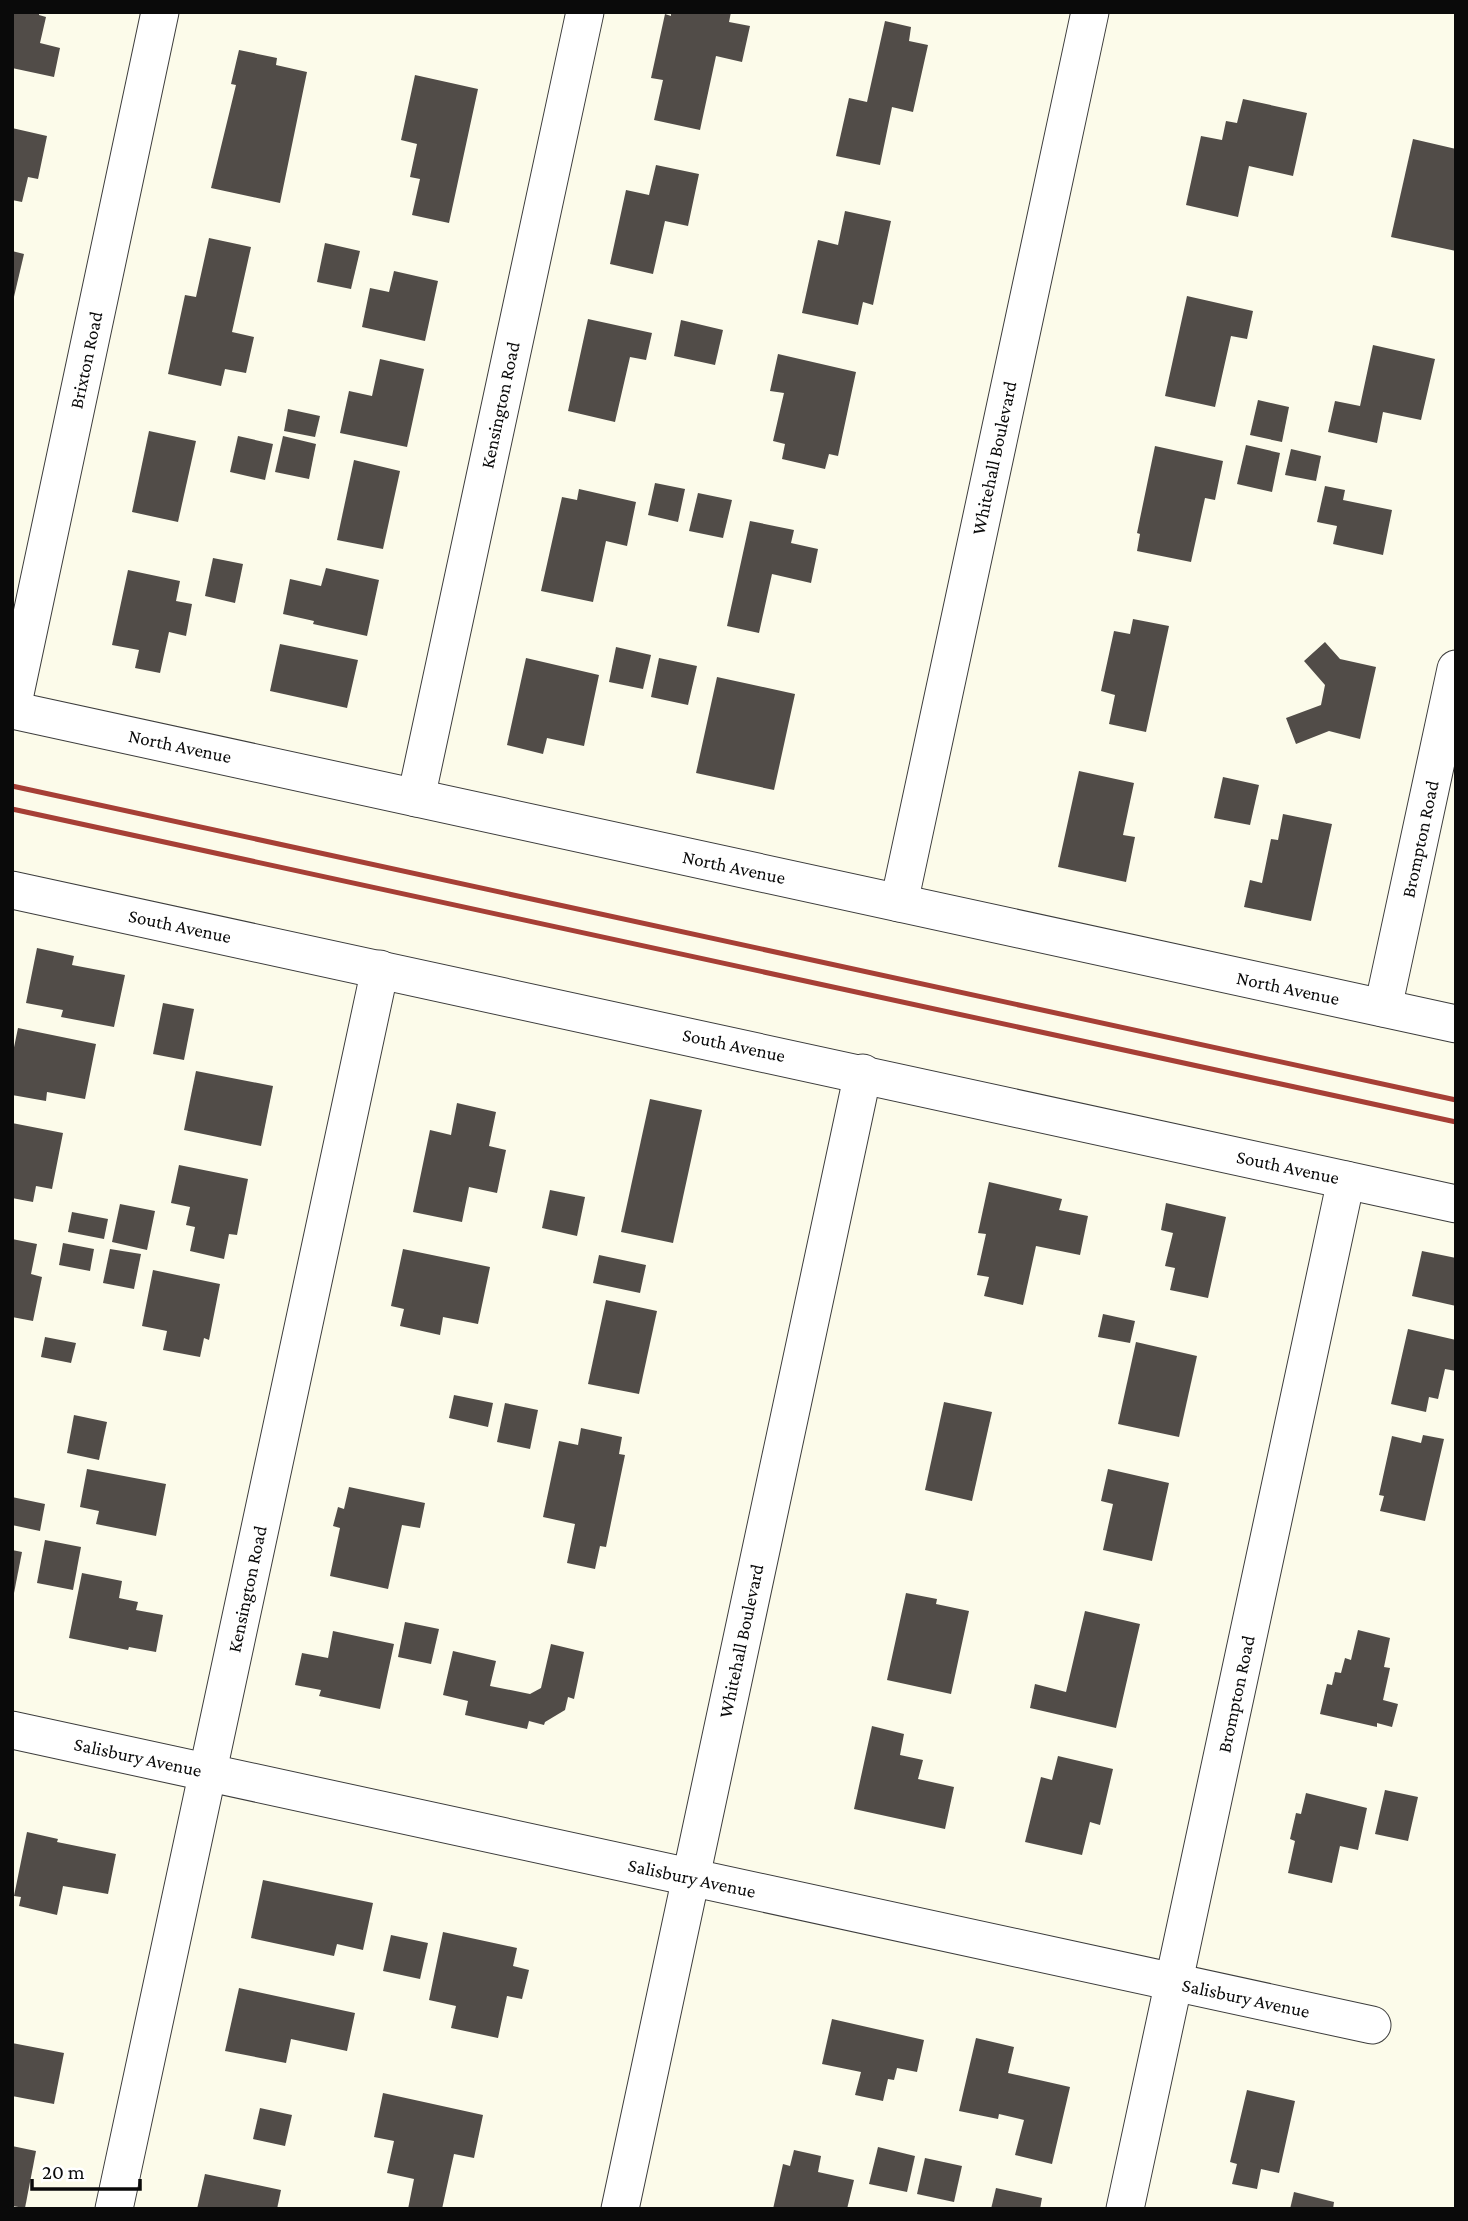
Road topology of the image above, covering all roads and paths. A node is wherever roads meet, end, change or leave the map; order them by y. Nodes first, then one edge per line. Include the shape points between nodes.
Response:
1 (160, 12) edge
2 (585, 12) edge
3 (1090, 12) edge
4 (1456, 669) edge
5 (12, 709) edge
6 (416, 798) junction
7 (12, 890) edge
8 (899, 903) junction
9 (380, 969) junction
10 (1383, 1008) junction
11 (1456, 1024) edge
12 (863, 1073) junction
13 (1346, 1180) junction
14 (1456, 1204) edge
15 (12, 1730) edge
16 (207, 1772) junction
17 (691, 1877) junction
18 (1174, 1982) junction
19 (1372, 2025) dead end
20 (114, 2209) edge
21 (620, 2209) edge
22 (1125, 2209) edge

1 - 5 street, Brixton Road
2 - 6 street, Kensington Road
3 - 8 street, Whitehall Boulevard
4 - 10 street, Brompton Road
5 - 6 street, North Avenue
6 - 8 street, North Avenue
7 - 9 street, South Avenue
8 - 10 street, North Avenue
9 - 12 street, South Avenue
9 - 16 street, Kensington Road
10 - 11 street, North Avenue
12 - 13 street, South Avenue
12 - 17 street, Whitehall Boulevard
13 - 14 street, South Avenue
13 - 18 street, Brompton Road
15 - 16 street, Salisbury Avenue
16 - 17 street, Salisbury Avenue
16 - 20 street, Kensington Road
17 - 18 street, Salisbury Avenue
17 - 21 street, Whitehall Boulevard
18 - 19 street, Salisbury Avenue
18 - 22 street, Brompton Road

